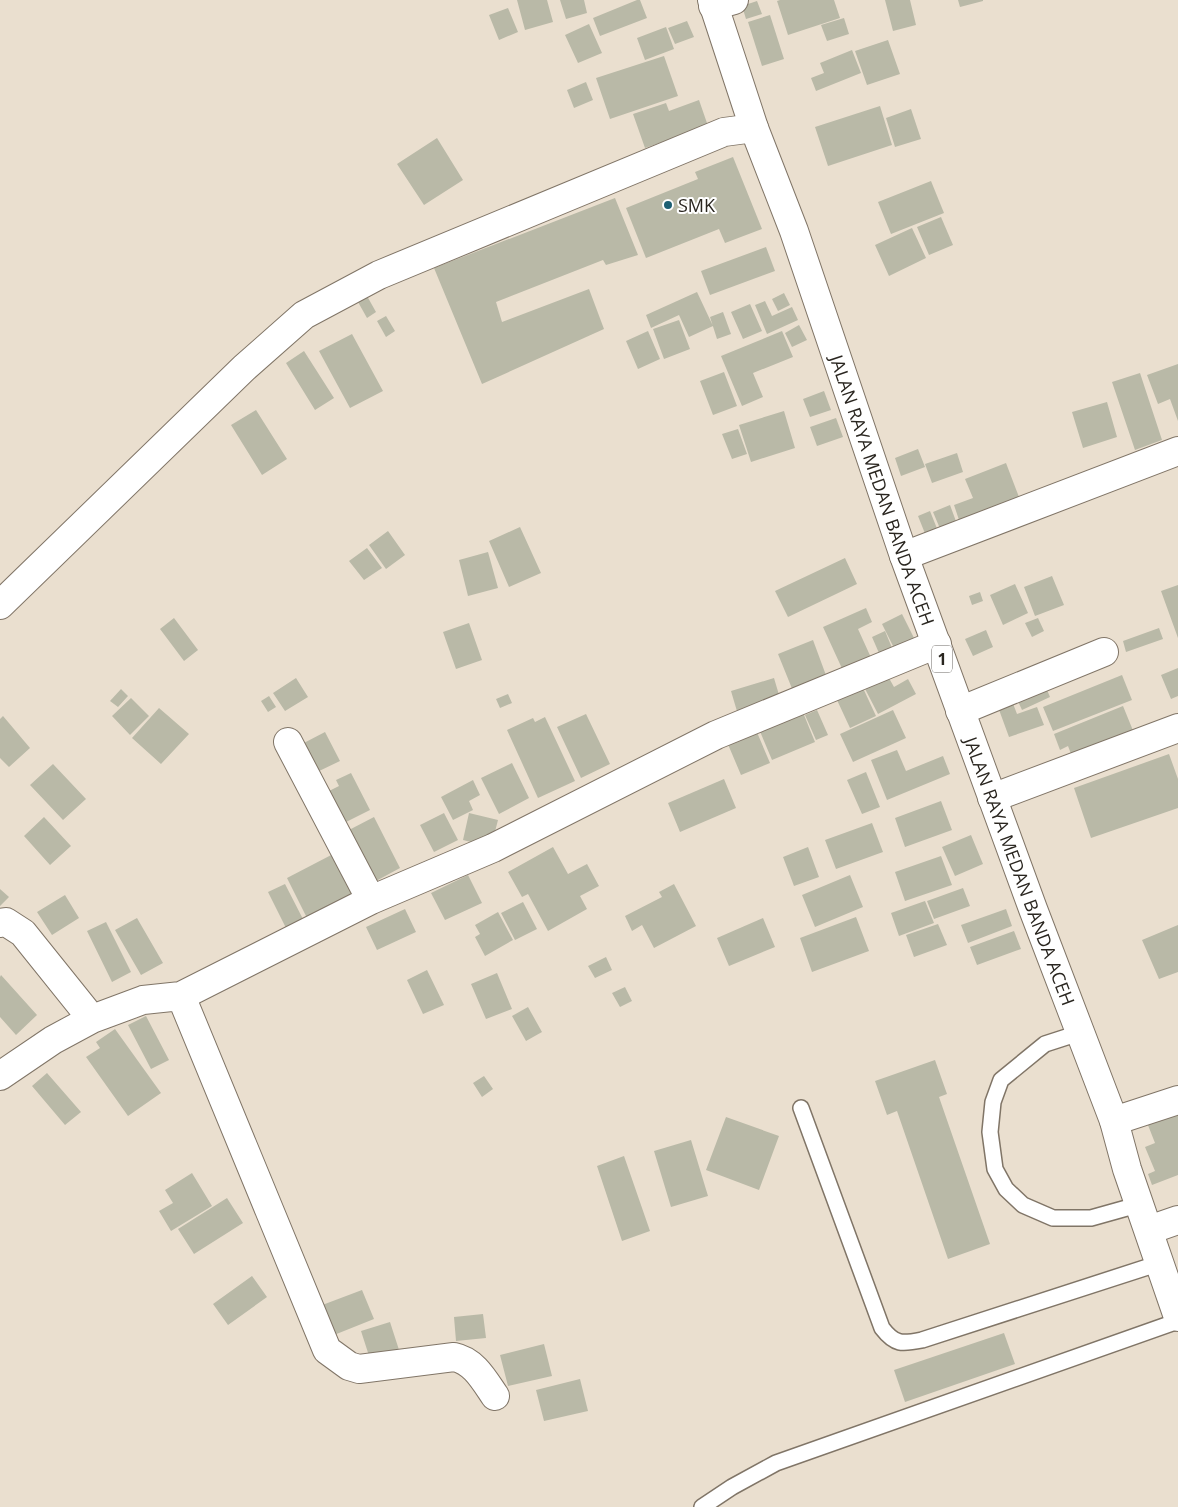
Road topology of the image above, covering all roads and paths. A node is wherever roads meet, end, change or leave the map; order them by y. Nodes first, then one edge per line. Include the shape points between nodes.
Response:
1 (720, 2) edge
2 (754, 128) junction
3 (1178, 451) edge
4 (904, 556) junction
5 (0, 606) edge
6 (937, 644) junction
7 (1104, 652) dead end
8 (960, 711) junction
9 (1178, 728) edge
10 (288, 742) dead end
11 (992, 798) junction
12 (371, 900) junction
13 (0, 923) edge
14 (181, 996) junction
15 (92, 1019) junction
16 (1079, 1033) junction
17 (0, 1076) edge
18 (1178, 1100) edge
19 (801, 1108) dead end
20 (1114, 1121) junction
21 (1141, 1204) junction
22 (1178, 1220) edge
23 (1148, 1230) junction
24 (1160, 1263) junction
25 (1178, 1317) edge
26 (1178, 1321) edge
27 (496, 1396) dead end
28 (702, 1507) edge

1 - 2 main road, JALAN RAYA MEDAN BANDA ACEH / 1
2 - 4 main road, JALAN RAYA MEDAN BANDA ACEH / 1 via 794,231
2 - 5 main road via 724,132 379,275 304,315 244,368
3 - 4 main road
4 - 6 main road, JALAN RAYA MEDAN BANDA ACEH / 1
6 - 8 main road, JALAN RAYA MEDAN BANDA ACEH / 1
6 - 12 main road via 716,735 493,848
7 - 8 main road
8 - 11 main road, JALAN RAYA MEDAN BANDA ACEH / 1
9 - 11 main road
10 - 12 main road
11 - 16 main road, JALAN RAYA MEDAN BANDA ACEH / 1
12 - 14 main road
13 - 15 main road via 6,922 23,933
14 - 15 main road via 143,1000
14 - 27 main road via 327,1350 358,1369 454,1357 464,1359
15 - 17 main road via 53,1040
16 - 20 main road, JALAN RAYA MEDAN BANDA ACEH / 1
16 - 21 lane via 1045,1044 1001,1080 992,1102 990,1132 995,1169 1006,1189 1023,1205 1053,1218 1091,1218
18 - 20 main road
19 - 24 lane via 882,1328 890,1338 904,1344 922,1340
20 - 21 main road, JALAN RAYA MEDAN BANDA ACEH / 1
21 - 23 main road, JALAN RAYA MEDAN BANDA ACEH / 1
22 - 23 main road
23 - 24 main road, JALAN RAYA MEDAN BANDA ACEH / 1
24 - 25 main road, JALAN RAYA MEDAN BANDA ACEH / 1
26 - 28 lane via 776,1463 732,1486

